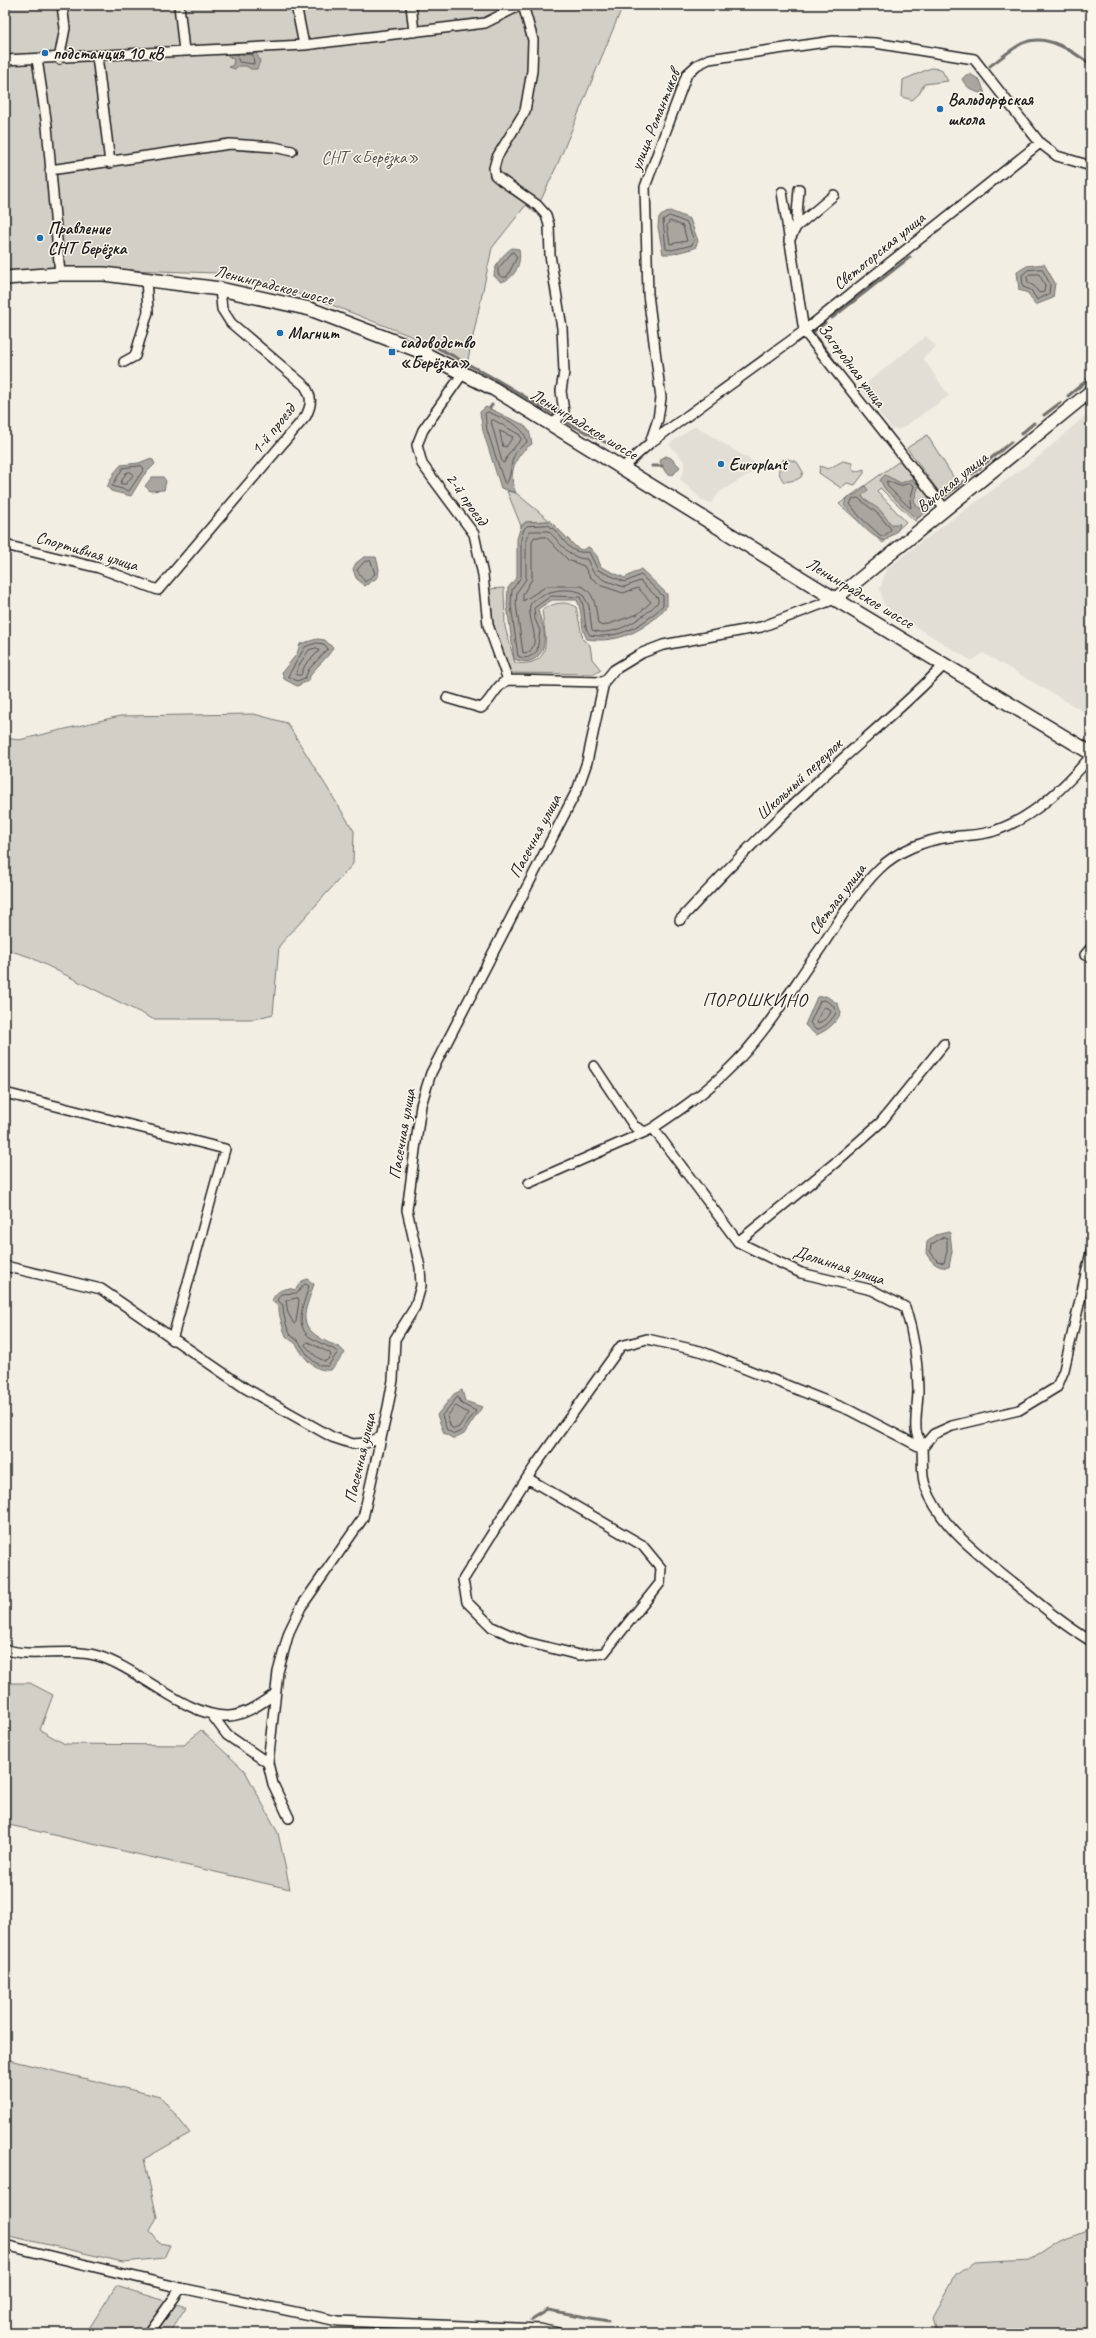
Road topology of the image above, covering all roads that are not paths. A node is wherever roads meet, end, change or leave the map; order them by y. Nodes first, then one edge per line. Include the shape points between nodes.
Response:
1 (62, 5) edge
2 (179, 5) edge
3 (296, 5) edge
4 (412, 5) edge
5 (522, 5) edge
6 (414, 32) junction
7 (304, 45) junction
8 (184, 51) junction
9 (97, 56) junction
10 (37, 59) junction
11 (59, 59) junction
12 (5, 60) edge
13 (1040, 143) junction
14 (292, 151) dead end
15 (110, 163) junction
16 (1091, 166) edge
17 (50, 170) junction
18 (799, 189) dead end
19 (782, 192) dead end
20 (834, 195) dead end
21 (796, 228) junction
22 (789, 241) junction
23 (60, 274) junction
24 (146, 278) junction
25 (5, 279) edge
26 (220, 289) junction
27 (804, 331) junction
28 (124, 362) dead end
29 (463, 373) junction
30 (1091, 391) edge
31 (551, 425) junction
32 (650, 442) junction
33 (622, 468) junction
34 (945, 509) junction
35 (5, 545) edge
36 (158, 590) joint
37 (835, 599) junction
38 (944, 665) junction
39 (508, 680) junction
40 (604, 682) junction
41 (447, 698) dead end
42 (1089, 751) edge
43 (680, 920) dead end
44 (944, 1044) dead end
45 (594, 1066) dead end
46 (5, 1093) edge
47 (649, 1130) junction
48 (529, 1183) dead end
49 (738, 1242) junction
50 (1091, 1252) edge
51 (5, 1266) edge
52 (172, 1340) junction
53 (381, 1437) junction
54 (922, 1448) junction
55 (527, 1478) junction
56 (1091, 1641) edge
57 (5, 1649) edge
58 (275, 1694) junction
59 (212, 1715) junction
60 (268, 1763) junction
61 (289, 1818) dead end
62 (5, 2245) edge
63 (181, 2288) junction
64 (149, 2333) edge
65 (558, 2333) edge

1 - 11 street via 65,28
2 - 8 street
3 - 7 street
4 - 6 street
5 - 6 street via 485,23
5 - 31 street via 533,40 532,70 525,111 497,158 494,168 495,174 501,180 537,205 546,215 549,225 550,256 562,328 564,372 561,391 564,412
6 - 7 street
7 - 8 street
8 - 9 street
9 - 11 street
9 - 15 street
10 - 11 street
10 - 12 street
10 - 17 street via 47,126
13 - 16 street via 1057,156
13 - 27 street, Светогорская улица
13 - 32 street, улица Романтиков via 974,59 875,43 833,41 709,59 697,65 687,74 645,187 648,294 661,398 658,419
14 - 15 street via 230,144
15 - 17 street
17 - 23 street
18 - 21 street
19 - 22 street, Загородная улица
20 - 21 street
21 - 22 street
22 - 27 street, Загородная улица
23 - 24 main road, Ленинградское шоссе via 104,274
23 - 25 main road, Ленинградское шоссе
24 - 26 main road, Ленинградское шоссе
24 - 28 street via 148,312 135,356
26 - 29 main road, Ленинградское шоссе via 310,309 396,341
26 - 36 street, 1-й проезд via 222,309 231,323 305,386 310,394 311,406 306,416
27 - 32 street, Светогорская улица
27 - 34 street, Загородная улица
29 - 31 main road, Ленинградское шоссе
29 - 39 street, 2-й проезд via 423,430 417,445 422,464 474,534 483,575 488,625
30 - 34 street, Высокая улица
31 - 33 main road, Ленинградское шоссе
32 - 33 street, Светогорская улица
33 - 37 main road, Ленинградское шоссе
34 - 37 street, Высокая улица
35 - 36 street, Спортивная улица via 99,568
37 - 38 main road, Ленинградское шоссе
37 - 40 street via 761,627 663,645 642,653 614,670
38 - 42 main road, Ленинградское шоссе
38 - 43 street, Школьный переулок via 916,694 815,784
39 - 40 street
39 - 41 street via 499,686 488,704 481,708
40 - 53 street, Пасечная улица via 587,762 578,788 431,1073 425,1090 407,1210 420,1267 421,1286 415,1307 395,1339 393,1380
42 - 47 street, Светлая улица via 1078,771 1033,812 1014,823 996,831 923,843 879,869 856,897 763,1030 730,1068 690,1104
44 - 49 street via 881,1122
45 - 47 street, Долинная улица via 634,1126
46 - 52 street via 225,1149
47 - 48 street, Светлая улица
47 - 49 street, Долинная улица
49 - 54 street, Долинная улица via 801,1273 872,1290 905,1307 917,1356 916,1431
50 - 54 street via 1066,1363 1057,1388 1019,1410 952,1426 934,1434
51 - 52 street via 101,1289
52 - 53 street via 245,1388 332,1437 353,1444 366,1443
53 - 58 street, Пасечная улица via 363,1518 301,1607 289,1632
54 - 55 street via 849,1410 700,1351 647,1339 621,1346
54 - 56 street, Долинная улица via 925,1485 954,1532 1066,1626
55 - 55 street via 642,1545 662,1568 660,1583 604,1653 579,1655 526,1642 492,1627 467,1602 463,1580
57 - 59 street via 29,1653 67,1651 98,1656 139,1676 197,1710
58 - 59 street via 252,1709 238,1714
58 - 60 street, Пасечная улица
59 - 60 street via 227,1735
60 - 61 street, Пасечная улица via 273,1784
62 - 63 street
63 - 64 street
63 - 65 street via 338,2321 540,2329

